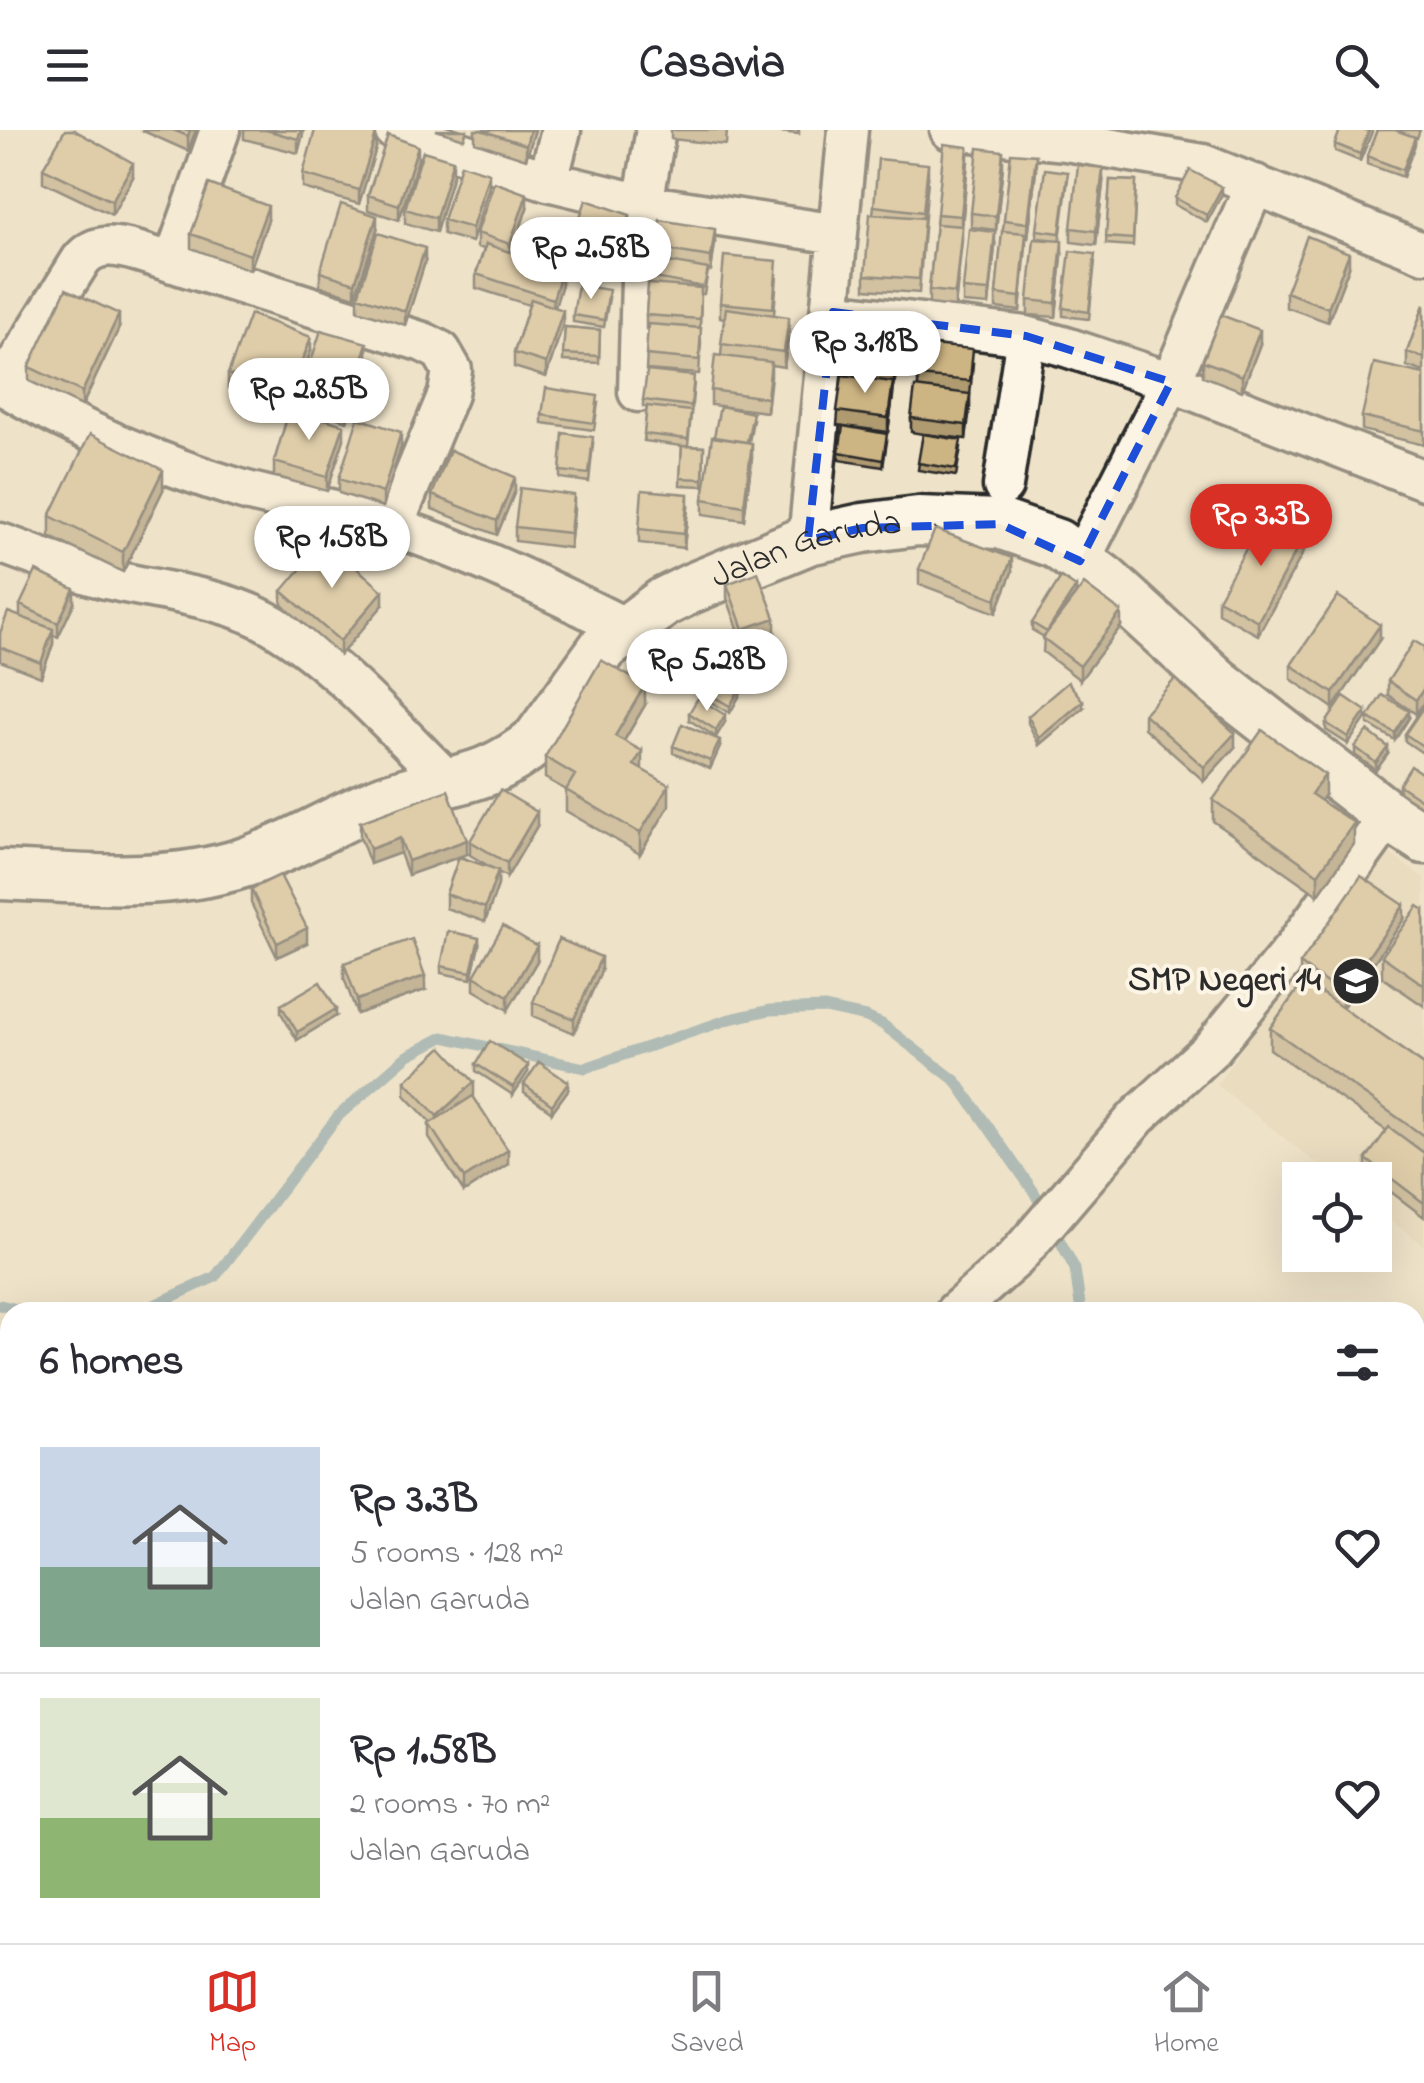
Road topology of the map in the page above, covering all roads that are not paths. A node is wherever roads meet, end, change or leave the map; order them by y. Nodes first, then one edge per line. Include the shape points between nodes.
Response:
1 (220, 130) edge
2 (394, 130) edge
3 (561, 130) edge
4 (656, 130) edge
5 (848, 130) edge
6 (950, 130) edge
7 (1054, 135) edge
8 (548, 180) junction
9 (1255, 184) junction
10 (644, 204) junction
11 (837, 234) junction
12 (1421, 242) edge
13 (173, 263) junction
14 (832, 312) junction
15 (1026, 336) junction
16 (1170, 382) junction
17 (1, 385) edge
18 (638, 392) dead end
19 (1424, 480) edge
20 (1003, 486) dead end
21 (393, 527) junction
22 (808, 540) junction
23 (0, 543) edge
24 (1080, 561) junction
25 (626, 628) junction
26 (451, 784) junction
27 (1406, 828) edge
28 (0, 875) edge
29 (966, 1302) edge

1 - 13 street
2 - 8 street
3 - 8 street
4 - 10 street
5 - 11 street
6 - 7 street
7 - 9 street via 1203,164
8 - 10 street
9 - 12 street
9 - 16 street
10 - 11 street
10 - 18 street
11 - 14 street
13 - 17 street via 122,247 88,252
13 - 21 street via 441,351 452,370 448,394
14 - 15 street
14 - 22 street
15 - 16 street
15 - 20 street
16 - 19 street
16 - 24 street
17 - 21 street via 164,464
21 - 25 street via 492,562
22 - 24 street, Jalan Garuda via 957,520 1027,532
22 - 25 street, Jalan Garuda via 692,588
23 - 26 street via 271,624 331,670
24 - 27 street, Jalan Garuda via 1218,683
25 - 26 street, Jalan Garuda via 604,647 537,740 498,767
26 - 28 street, Jalan Garuda via 384,800 214,871 130,879
27 - 29 street via 1212,1048 1137,1117 1015,1259

